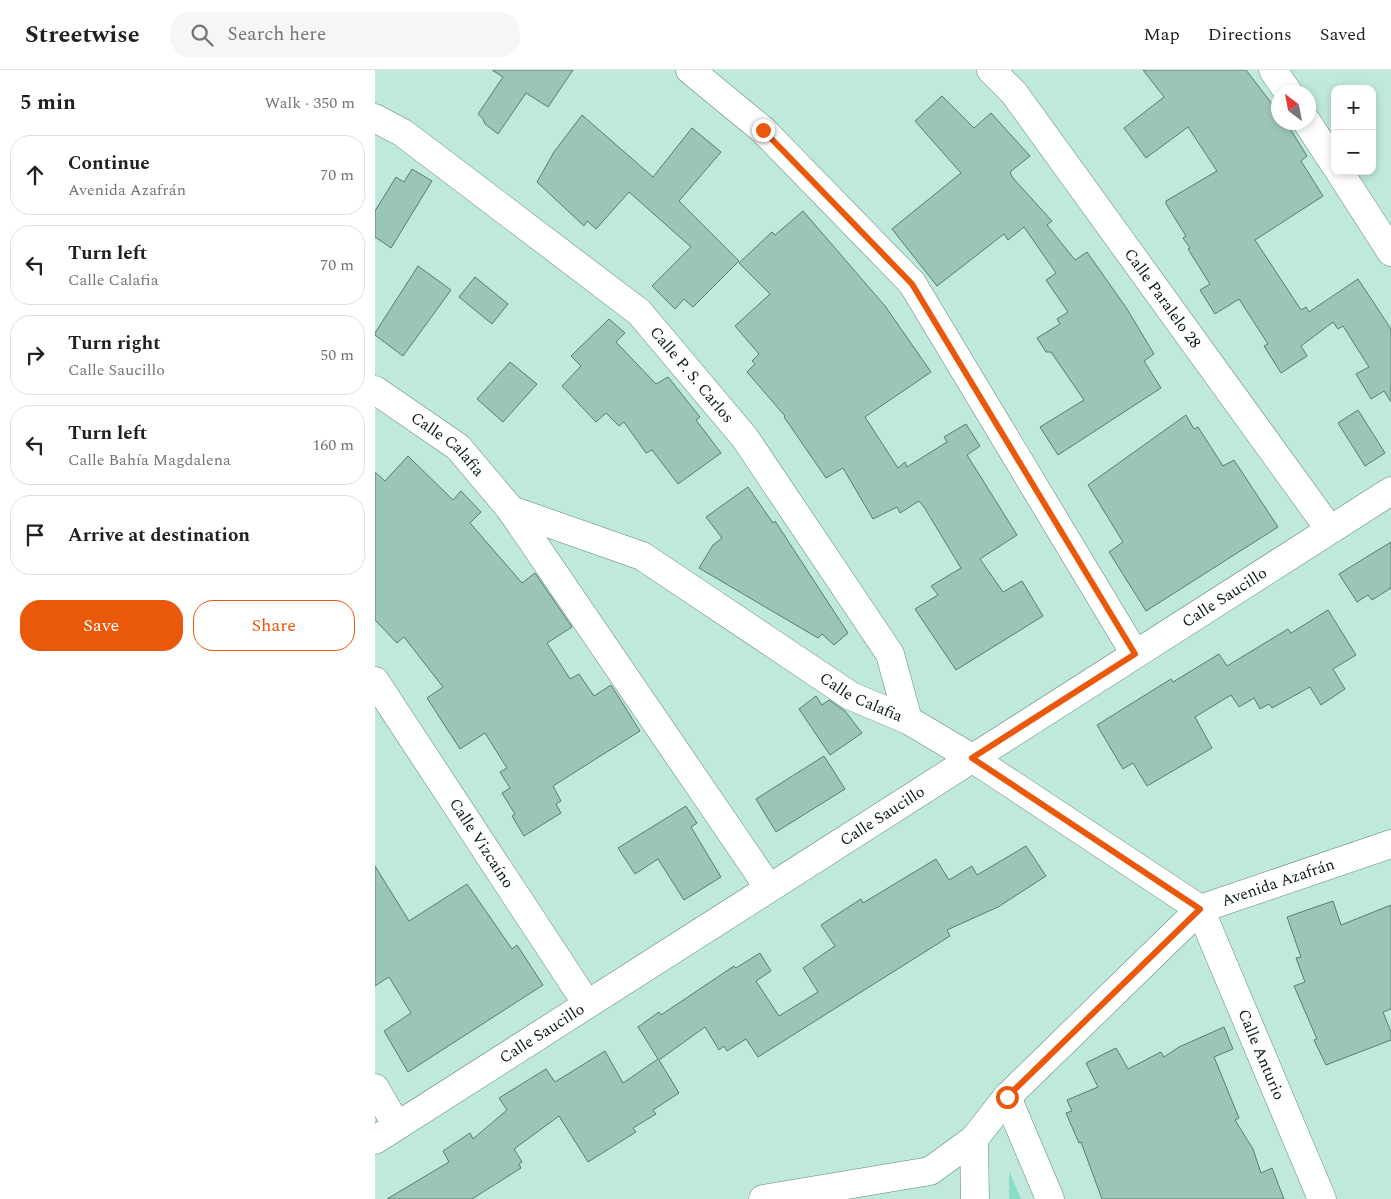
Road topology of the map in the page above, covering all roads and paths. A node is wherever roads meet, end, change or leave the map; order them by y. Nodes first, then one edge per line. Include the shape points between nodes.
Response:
1 (689, 70) edge
2 (991, 70) edge
3 (1273, 70) edge
4 (1283, 85) edge
5 (375, 118) edge
6 (1312, 130) edge
7 (1331, 159) edge
8 (1342, 175) edge
9 (1391, 252) edge
10 (375, 390) edge
11 (1391, 491) edge
12 (511, 510) junction
13 (1330, 530) junction
14 (1135, 654) junction
15 (375, 681) edge
16 (908, 720) junction
17 (972, 758) junction
18 (1391, 844) edge
19 (769, 888) junction
20 (1200, 909) junction
21 (587, 1004) junction
22 (375, 1088) edge
23 (1007, 1097) junction
24 (386, 1133) edge
25 (975, 1139) junction
26 (763, 1199) edge
27 (975, 1199) edge
28 (1050, 1199) edge
29 (1322, 1199) edge

1 - 14 street via 763,130 912,284
2 - 13 street, Calle Paralelo 28 via 1014,94
3 - 4 street
5 - 16 street, Calle P. S. Carlos via 403,133 639,312 745,438 890,654
6 - 7 street
8 - 9 street
10 - 12 street, Calle Calafia via 458,447
11 - 13 street, Calle Saucillo
12 - 16 street, Calle Calafia via 641,556 851,696
12 - 19 street, Calle Calafia
13 - 14 street, Calle Saucillo
14 - 17 street, Calle Saucillo
15 - 21 street, Calle Vizcaíno
16 - 17 street, Calle Calafia
17 - 19 street, Calle Saucillo
17 - 20 street, Calle Calafia
18 - 20 street, Avenida Azafrán
19 - 21 street, Calle Saucillo
20 - 23 street, Avenida Azafrán
20 - 29 street, Calle Anturio
21 - 24 street, Calle Saucillo
22 - 24 street
23 - 25 street, Avenida Azafrán
23 - 28 street
25 - 26 street, Avenida Azafrán via 930,1171
25 - 27 street

